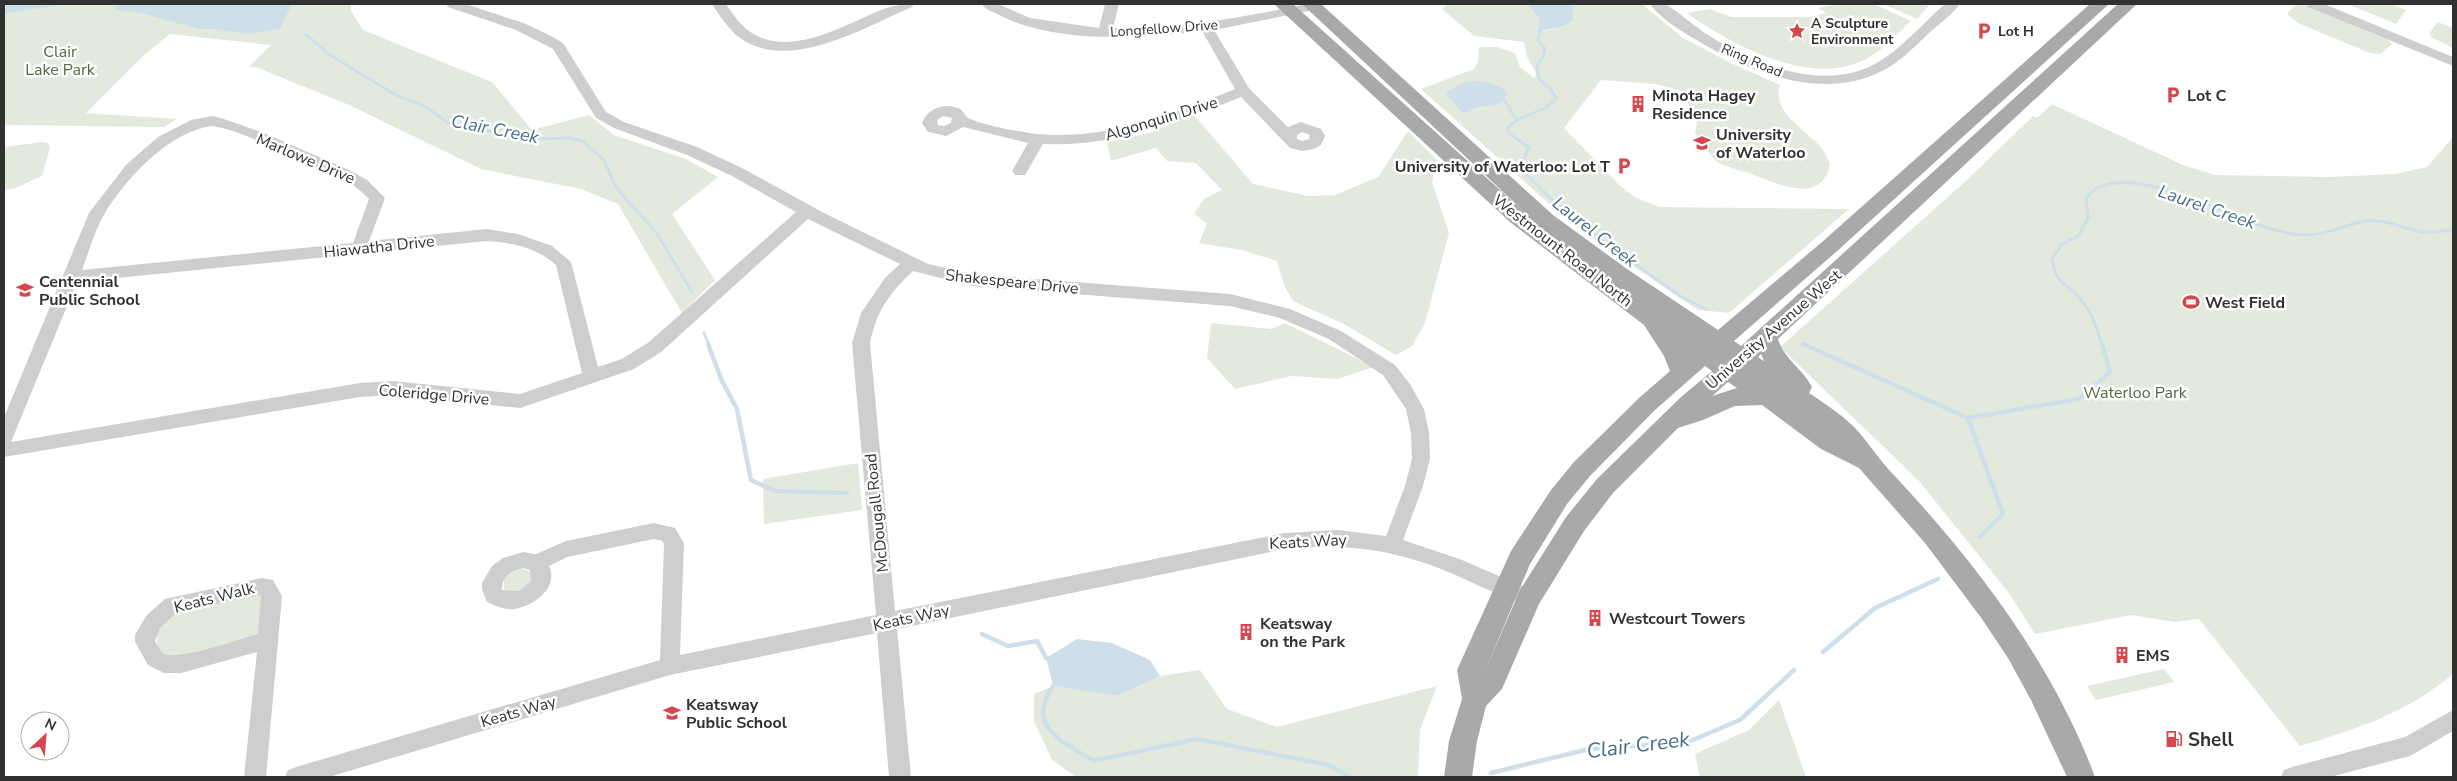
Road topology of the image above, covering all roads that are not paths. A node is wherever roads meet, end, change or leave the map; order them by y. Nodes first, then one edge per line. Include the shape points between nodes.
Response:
1 (453, 4) edge
2 (719, 4) edge
3 (907, 4) edge
4 (988, 4) edge
5 (1112, 4) edge
6 (1657, 4) edge
7 (1953, 4) edge
8 (2100, 4) edge
9 (2128, 4) edge
10 (2313, 4) edge
11 (2336, 4) edge
12 (1313, 5) edge
13 (1287, 8) edge
14 (1206, 27) junction
15 (1105, 32) junction
16 (2453, 53) edge
17 (2453, 62) edge
18 (1243, 91) junction
19 (960, 122) dead end
20 (1288, 135) dead end
21 (1038, 139) junction
22 (1020, 172) dead end
23 (807, 211) junction
24 (359, 248) junction
25 (910, 264) junction
26 (70, 277) junction
27 (1644, 314) junction
28 (1766, 337) junction
29 (1713, 348) junction
30 (1735, 363) junction
31 (1682, 374) junction
32 (592, 377) junction
33 (1766, 396) junction
34 (1807, 404) junction
35 (1669, 422) junction
36 (4, 438) edge
37 (4, 450) edge
38 (1867, 463) junction
39 (1392, 545) junction
40 (536, 562) dead end
41 (1506, 588) junction
42 (1529, 598) junction
43 (887, 622) junction
44 (269, 640) junction
45 (670, 666) junction
46 (1475, 699) junction
47 (2453, 720) edge
48 (255, 777) edge
49 (296, 777) edge
50 (900, 777) edge
51 (1458, 777) edge
52 (2081, 777) edge
53 (2292, 777) edge

1 - 23 street, Shakespeare Drive via 535,33 558,46 601,115 619,125 699,154
2 - 3 street via 742,34 760,44 801,47
4 - 15 street, Longfellow Drive via 1028,22
5 - 15 street
6 - 7 street, Ring Road via 1691,30 1764,69 1800,78 1833,80 1858,76 1878,68
8 - 29 main road, University Avenue West
9 - 28 main road, University Avenue West
10 - 17 street
11 - 16 street
12 - 13 street, Longfellow Drive
12 - 29 main road, Westmount Road North via 1546,220
13 - 14 street, Longfellow Drive
13 - 27 main road, Westmount Road North via 1517,217
14 - 15 street, Longfellow Drive
14 - 18 street
18 - 20 street
18 - 21 street, Algonquin Drive via 1147,126 1097,137
19 - 21 street, Algonquin Drive
21 - 22 street
23 - 25 street, Shakespeare Drive
23 - 32 street, Coleridge Drive via 655,347 628,364
24 - 26 street, Hiawatha Drive
24 - 26 street, Marlowe Drive via 377,198 367,185 225,124 202,121 178,129 112,189 97,213
24 - 32 street, Hiawatha Drive via 487,235 523,240 555,254 563,262
25 - 39 street, Shakespeare Drive via 935,274 972,280 1230,300 1284,313 1335,334 1389,370 1415,409 1420,433 1420,459 1414,486
25 - 43 street, McDougall Road via 891,282 866,317 861,343
26 - 36 street
27 - 29 main road, Westmount Road North
27 - 31 main road via 1674,353
28 - 30 main road, University Avenue West
28 - 34 main road via 1777,362 1803,389
29 - 30 main road, Westmount Road North
29 - 31 main road, University Avenue West
30 - 33 main road, Westmount Road North
30 - 34 main road, Westmount Road North
30 - 35 main road, University Avenue West
31 - 41 main road, University Avenue West via 1582,469 1536,532
32 - 37 street, Coleridge Drive via 512,401 393,388 360,390
33 - 35 main road via 1732,396 1695,414
33 - 38 main road, Westmount Road North via 1829,442
34 - 38 main road, Westmount Road North via 1845,433
35 - 42 main road, University Avenue West via 1590,504
38 - 52 main road, Westmount Road North via 1911,507 1994,613 2045,697
39 - 41 street, Keats Way via 1445,562
39 - 43 street, Keats Way via 1345,538 1277,542
40 - 45 street via 565,549 654,531 668,534 674,543
41 - 42 street, Keats Way
41 - 46 main road, University Avenue West via 1470,670
42 - 46 main road, University Avenue West via 1493,681
43 - 45 street, Keats Way
43 - 50 street, McDougall Road
44 - 44 street, Keats Walk via 272,596 266,586 172,605 153,622 145,635 145,642 155,659 164,664 201,660
44 - 48 street, Keats Walk
45 - 49 street, Keats Way
46 - 51 main road, University Avenue West via 1463,741
47 - 53 street via 2410,746

